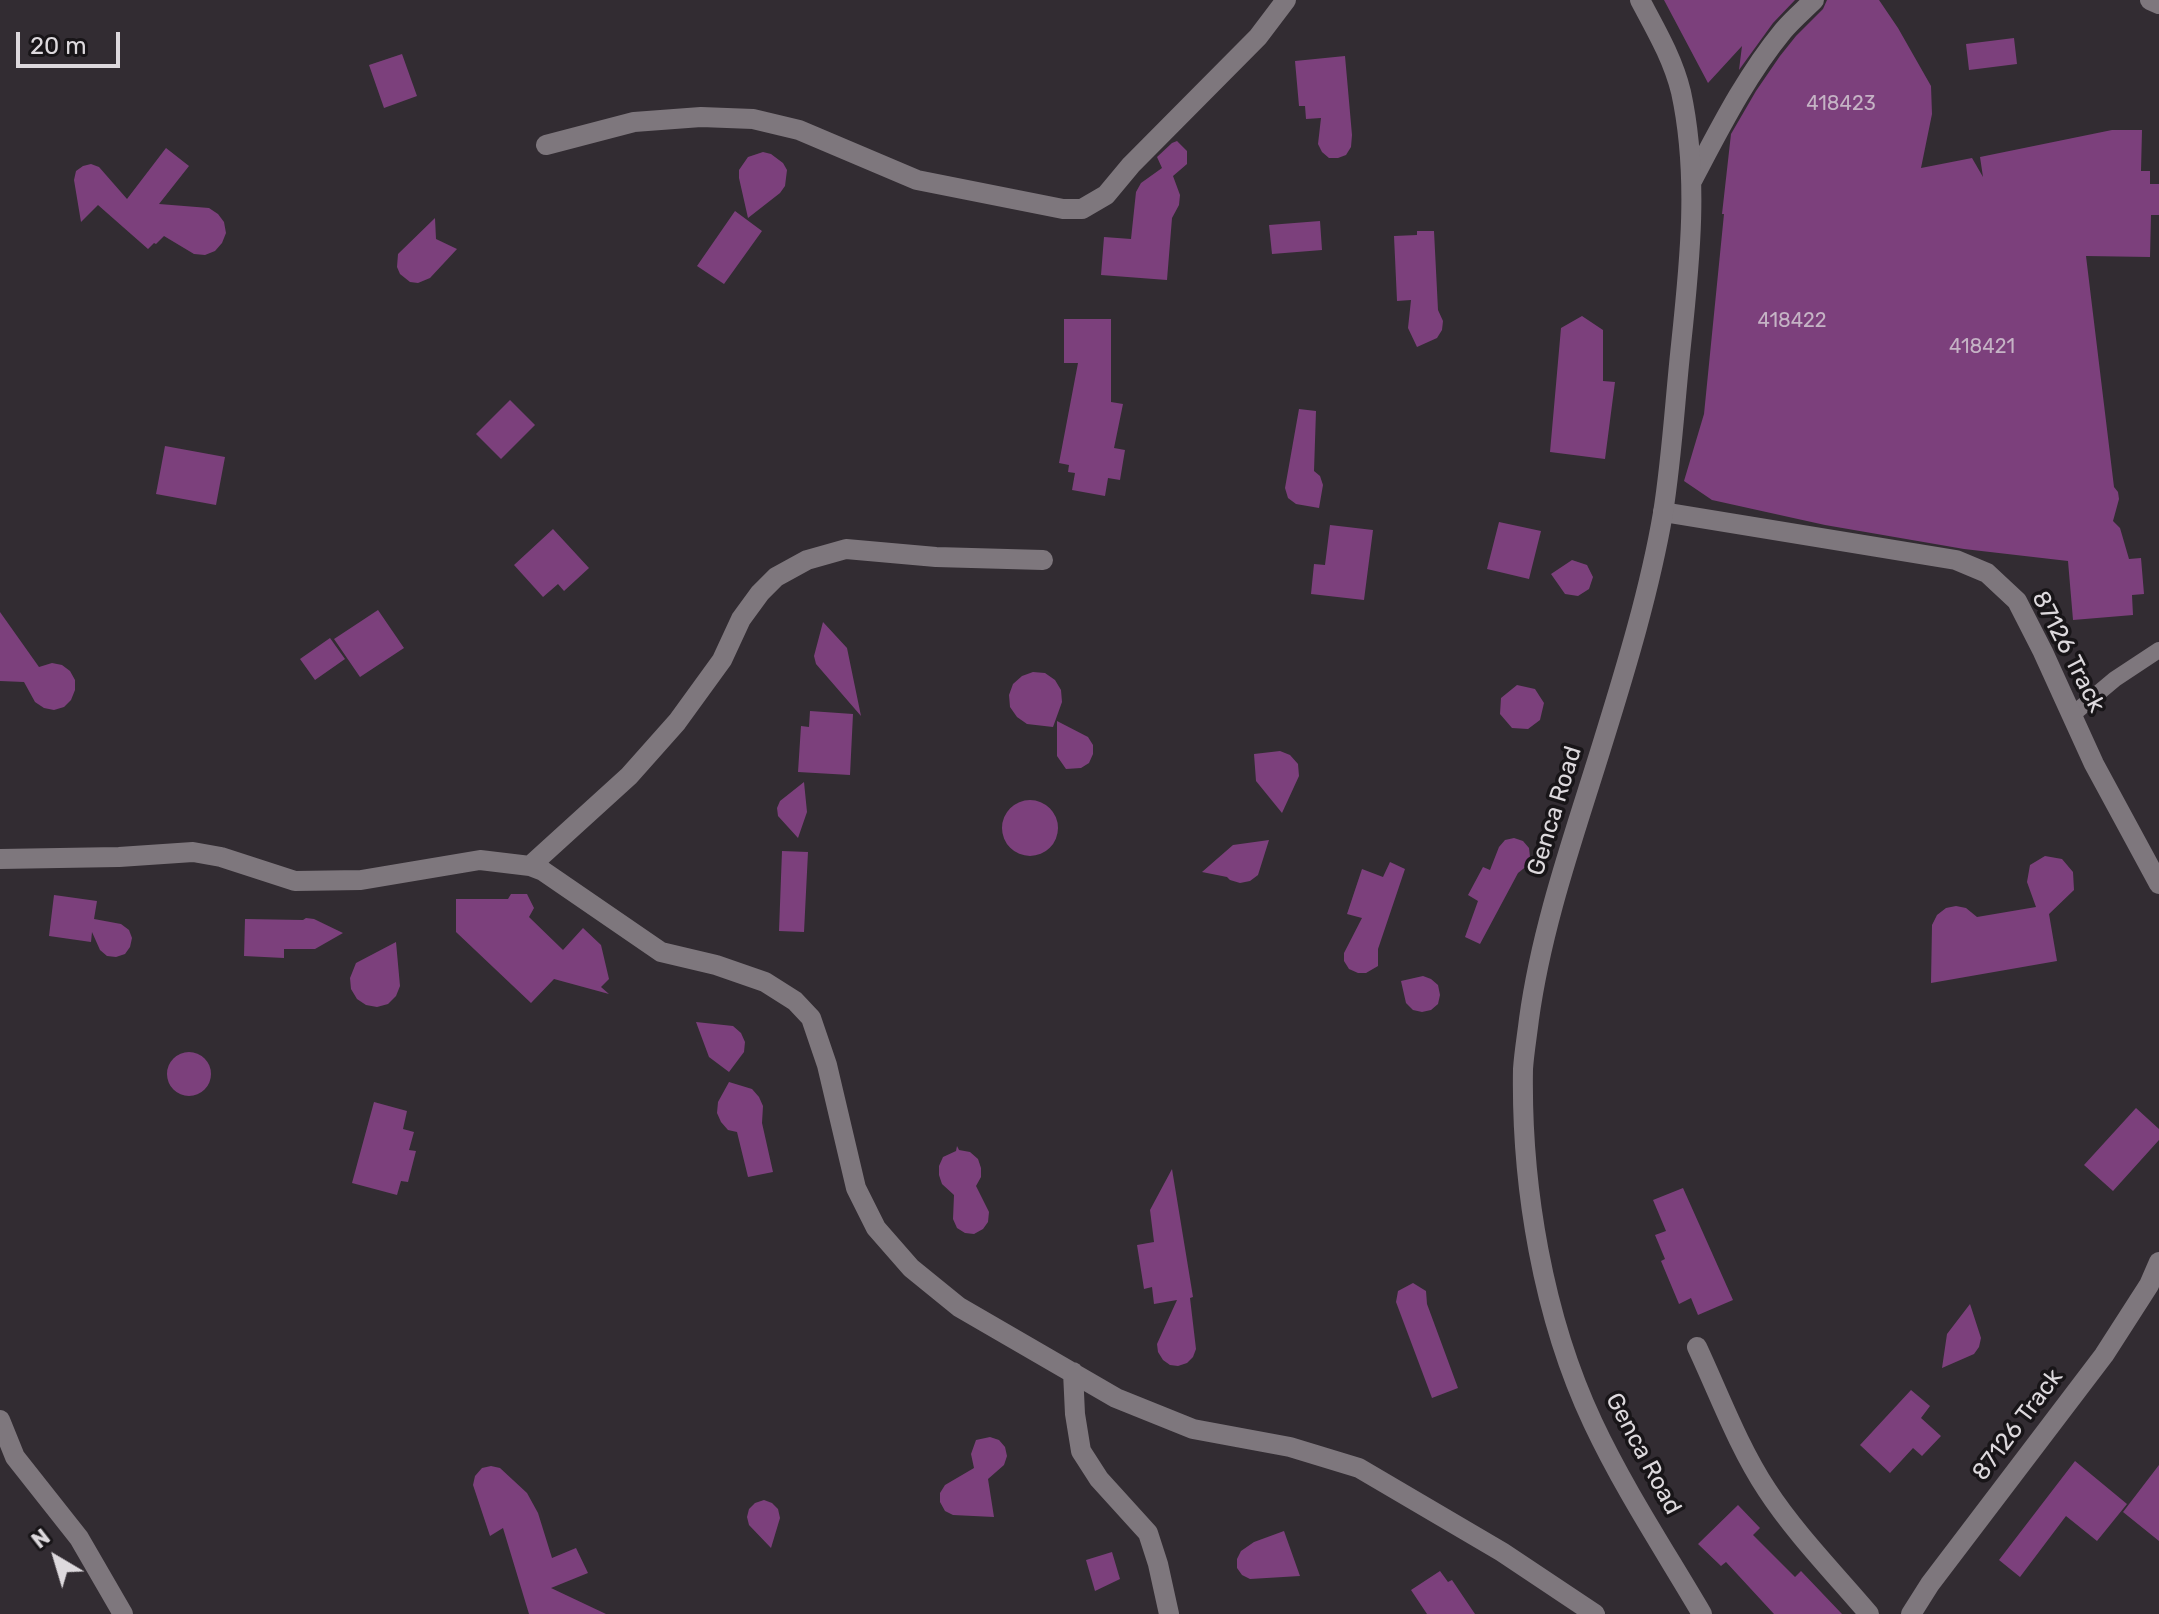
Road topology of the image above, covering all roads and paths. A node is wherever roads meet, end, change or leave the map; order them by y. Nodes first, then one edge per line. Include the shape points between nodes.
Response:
1 (1286, 0) edge
2 (1640, 0) edge
3 (1814, 0) edge
4 (2150, 0) edge
5 (2159, 4) edge
6 (546, 145) dead end
7 (1693, 179) junction
8 (1663, 512) junction
9 (1043, 560) dead end
10 (2159, 650) edge
11 (2072, 715) junction
12 (0, 859) edge
13 (530, 866) junction
14 (2159, 884) edge
15 (2159, 1262) edge
16 (1697, 1347) dead end
17 (1073, 1372) junction
18 (0, 1420) edge
19 (123, 1614) edge
20 (1169, 1614) edge
21 (1595, 1614) edge
22 (1702, 1614) edge
23 (1869, 1614) edge
24 (1911, 1614) edge

1 - 6 street via 1258,37 1106,195 1082,209 917,180 799,130 753,119 634,122
2 - 7 street, Genca Road via 1680,87
3 - 7 street via 1759,63
4 - 5 street
7 - 8 street, Genca Road
8 - 11 street, 87126 Track via 1956,560 1987,573 2017,601
8 - 22 street, Genca Road via 1535,978 1523,1065 1524,1146 1537,1239 1560,1332 1592,1420
9 - 13 street via 846,549 807,560 776,577 741,619 722,660 677,722 629,776
10 - 11 lane
11 - 14 street, 87126 Track
12 - 13 street via 193,852 295,881 361,880 480,860
13 - 17 street via 661,952 765,982 795,1001 811,1018 856,1188 876,1228 911,1268 959,1307
15 - 24 street, 87126 Track via 2104,1355
16 - 23 street via 1767,1490
17 - 20 street via 1081,1451 1148,1533
17 - 21 street via 1116,1398 1193,1429 1290,1447 1359,1468
18 - 19 street via 15,1457 79,1538

